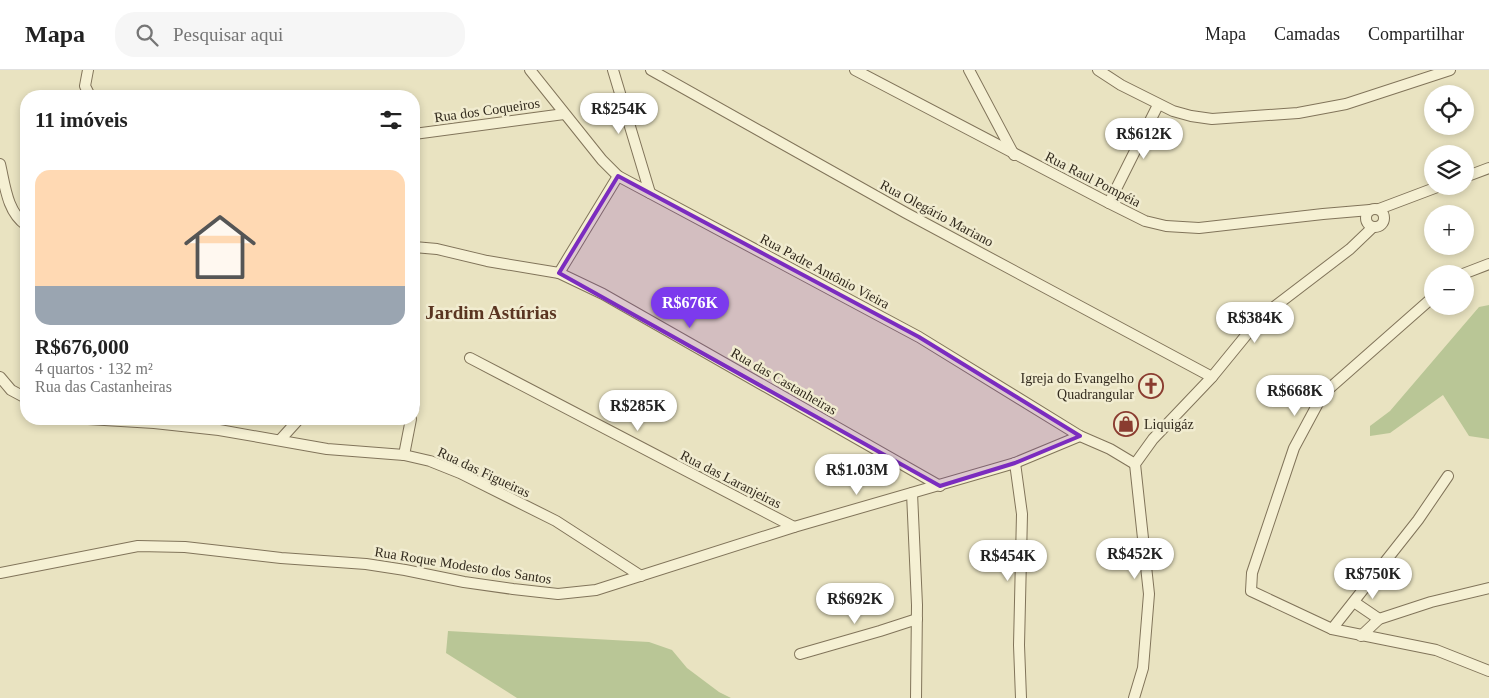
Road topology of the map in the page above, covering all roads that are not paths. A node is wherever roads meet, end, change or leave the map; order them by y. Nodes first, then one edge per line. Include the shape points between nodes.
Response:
1 (88, 70) edge
2 (530, 70) edge
3 (613, 70) edge
4 (651, 70) edge
5 (855, 70) edge
6 (969, 70) edge
7 (1098, 70) edge
8 (1450, 70) edge
9 (87, 90) edge
10 (1158, 105) junction
11 (564, 114) junction
12 (420, 133) edge
13 (1014, 155) junction
14 (0, 164) edge
15 (1489, 168) edge
16 (1474, 174) edge
17 (618, 176) junction
18 (1424, 192) edge
19 (650, 193) junction
20 (1108, 203) junction
21 (1374, 210) junction
22 (20, 221) edge
23 (1373, 227) junction
24 (420, 247) edge
25 (1489, 264) edge
26 (1474, 270) edge
27 (559, 273) junction
28 (1424, 305) edge
29 (470, 358) dead end
30 (1212, 377) junction
31 (0, 378) edge
32 (20, 395) edge
33 (186, 425) edge
34 (294, 425) edge
35 (410, 425) edge
36 (1080, 436) junction
37 (280, 440) junction
38 (404, 455) junction
39 (1016, 463) junction
40 (1135, 464) junction
41 (1448, 476) dead end
42 (940, 486) junction
43 (912, 493) junction
44 (794, 527) junction
45 (0, 573) edge
46 (641, 576) junction
47 (1489, 588) edge
48 (1354, 602) junction
49 (917, 619) junction
50 (1379, 619) junction
51 (1332, 629) junction
52 (1361, 636) junction
53 (800, 654) dead end
54 (1489, 671) edge
55 (916, 698) edge
56 (1021, 698) edge
57 (1134, 698) edge

1 - 9 street
2 - 11 street, Rua Padre Antônio Vieira
3 - 19 street
4 - 30 street, Rua Olegário Mariano via 906,213
5 - 13 street, Rua Raul Pompéia
6 - 13 street
7 - 10 street
8 - 10 street via 1346,104 1298,113 1212,119
10 - 20 street
11 - 12 street, Rua dos Coqueiros
11 - 17 street, Rua Padre Antônio Vieira
13 - 20 street, Rua Raul Pompéia
14 - 22 street via 8,200
15 - 16 street
17 - 19 street, Rua Padre Antônio Vieira
17 - 27 street
18 - 21 street, Rua Raul Pompéia
19 - 36 street, Rua Padre Antônio Vieira via 919,338
20 - 21 street, Rua Raul Pompéia via 1145,221 1199,228
21 - 23 street via 1366,215
21 - 23 street via 1383,213 1384,222
23 - 30 street via 1350,249 1261,317
24 - 27 street, Rua das Castanheiras
25 - 26 street
27 - 42 street, Rua das Castanheiras via 603,294
28 - 51 street via 1323,394 1294,448 1252,573 1251,590
29 - 44 street, Rua das Laranjeiras
30 - 40 street via 1153,439
31 - 32 street
33 - 37 street, Rua das Figueiras
34 - 37 street
35 - 38 street
36 - 39 street, Rua Roque Modesto dos Santos
36 - 40 street, Rua Padre Antônio Vieira via 1110,448
37 - 38 street, Rua das Figueiras via 327,449
38 - 46 street, Rua das Figueiras via 460,473 556,522
39 - 42 street, Rua Roque Modesto dos Santos
39 - 56 street via 1022,514
40 - 57 street via 1149,594 1143,668
41 - 48 street
42 - 43 street, Rua Roque Modesto dos Santos
43 - 44 street, Rua Roque Modesto dos Santos
43 - 49 street
44 - 46 street, Rua Roque Modesto dos Santos
45 - 46 street, Rua Roque Modesto dos Santos via 138,546 185,547 366,564 464,582 558,594 596,590
47 - 50 street
48 - 50 street
48 - 51 street
49 - 53 street
49 - 55 street
50 - 52 street
51 - 52 street
52 - 54 street via 1436,650

